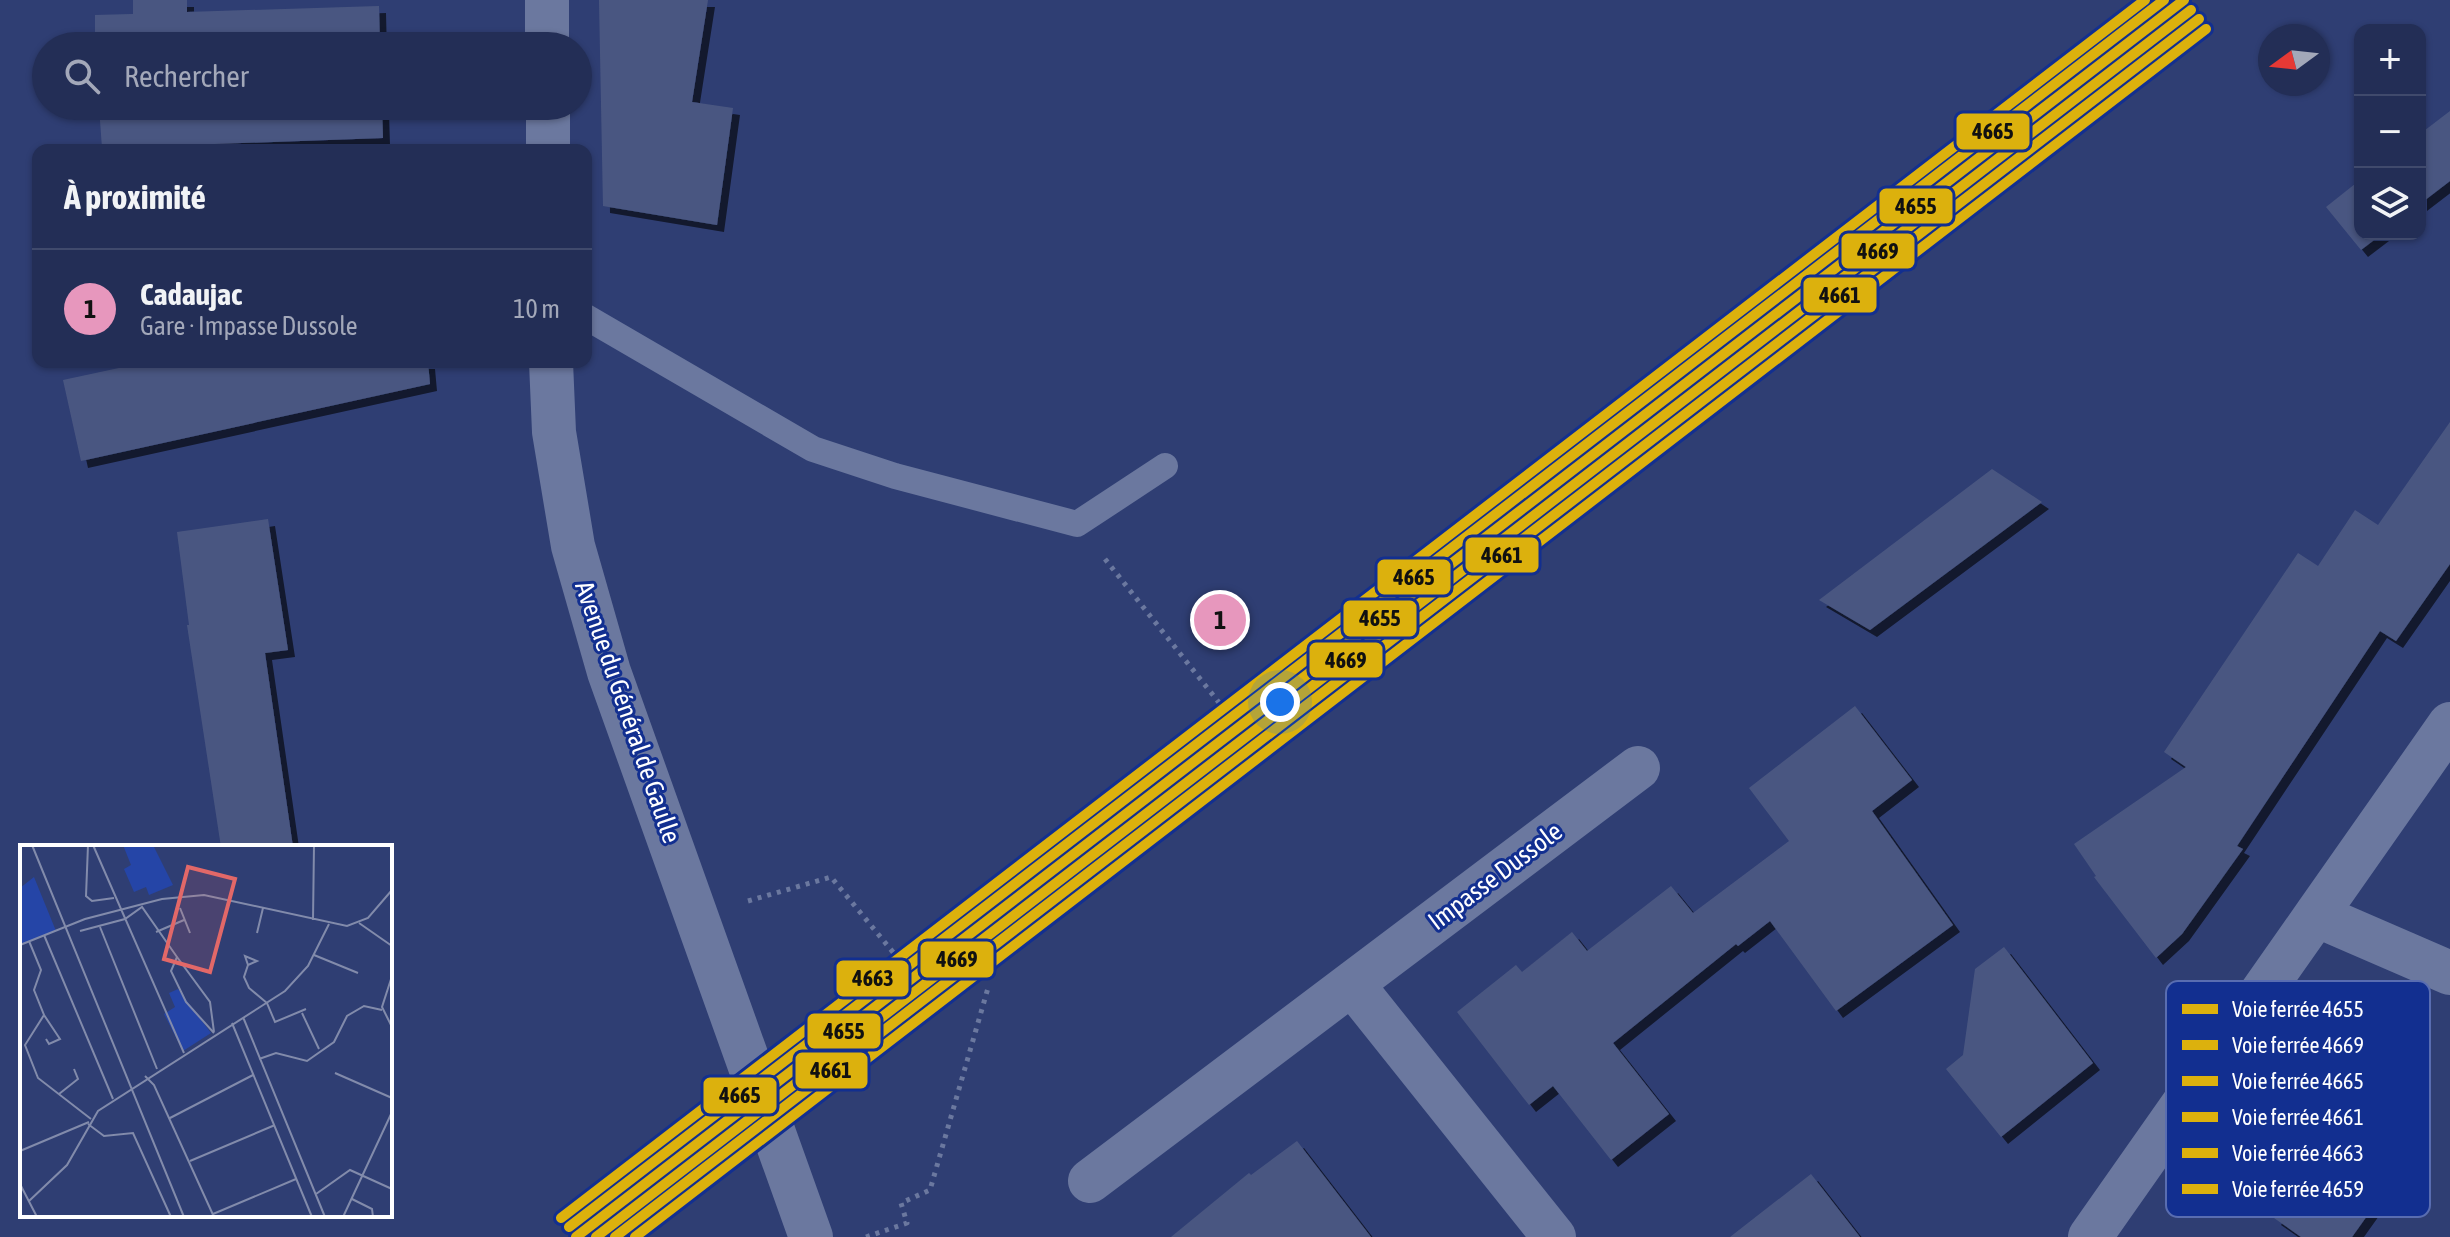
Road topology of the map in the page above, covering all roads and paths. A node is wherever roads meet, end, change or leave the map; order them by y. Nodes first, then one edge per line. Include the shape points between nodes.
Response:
1 (547, 0) edge
2 (547, 32) edge
3 (548, 120) edge
4 (548, 144) edge
5 (592, 320) edge
6 (551, 368) edge
7 (1165, 466) dead end
8 (1077, 524) junction
9 (1228, 714) dead end
10 (2450, 724) edge
11 (1638, 768) dead end
12 (2316, 915) junction
13 (697, 916) junction
14 (897, 957) dead end
15 (2450, 973) edge
16 (2270, 981) edge
17 (1352, 984) junction
18 (988, 988) dead end
19 (2166, 1129) edge
20 (1090, 1181) dead end
21 (811, 1237) edge
22 (865, 1237) edge
23 (1554, 1237) edge
24 (2090, 1237) edge

1 - 2 street
3 - 4 street
5 - 8 lane via 813,449
6 - 13 street, Avenue du Général de Gaulle via 554,432 573,546 609,672
7 - 8 lane
8 - 9 path
10 - 12 street
11 - 17 street, Impasse Dussole
12 - 15 street
12 - 16 street
13 - 14 path via 831,877
13 - 21 street, Avenue du Général de Gaulle
17 - 20 street, Impasse Dussole
17 - 23 street
18 - 22 path via 930,1190 901,1203 907,1223
19 - 24 street

